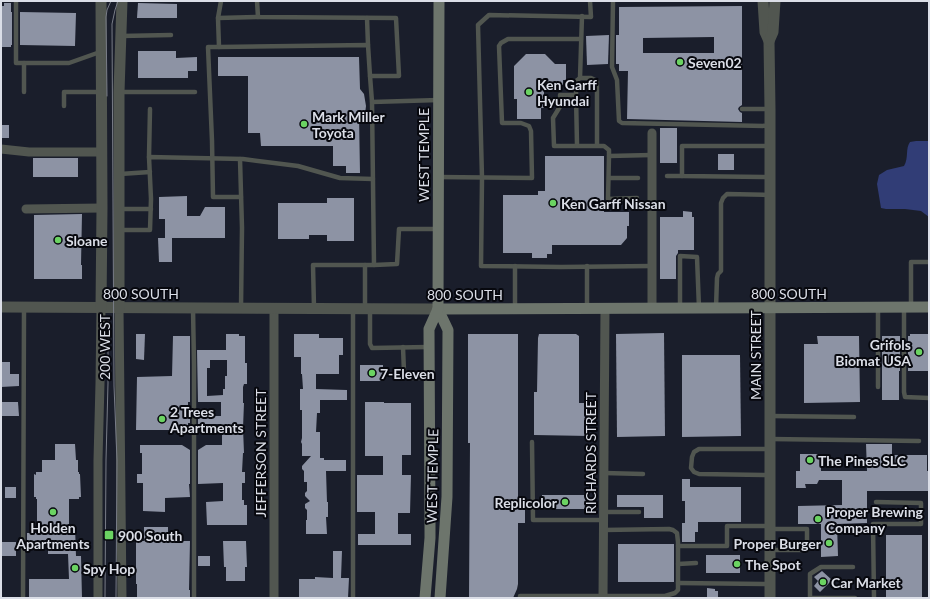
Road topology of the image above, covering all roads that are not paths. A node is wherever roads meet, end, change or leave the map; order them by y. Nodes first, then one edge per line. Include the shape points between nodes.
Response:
1 (16, 1) edge
2 (101, 1) edge
3 (122, 1) edge
4 (221, 1) edge
5 (257, 1) edge
6 (439, 1) edge
7 (590, 1) edge
8 (613, 1) edge
9 (763, 1) edge
10 (775, 1) edge
11 (582, 16) junction
12 (258, 17) junction
13 (218, 18) junction
14 (367, 18) junction
15 (172, 35) dead end
16 (121, 36) junction
17 (581, 40) junction
18 (769, 41) junction
19 (368, 45) junction
20 (219, 47) junction
21 (102, 51) junction
22 (24, 62) junction
23 (370, 76) junction
24 (580, 78) junction
25 (24, 92) dead end
26 (102, 92) junction
27 (119, 92) junction
28 (195, 92) dead end
29 (576, 95) junction
30 (439, 100) junction
31 (372, 102) junction
32 (64, 106) dead end
33 (150, 109) dead end
34 (742, 109) dead end
35 (770, 109) junction
36 (769, 126) junction
37 (652, 134) dead end
38 (597, 145) junction
39 (577, 146) junction
40 (770, 146) junction
41 (1, 149) edge
42 (102, 152) junction
43 (652, 155) junction
44 (609, 156) junction
45 (150, 157) junction
46 (212, 158) junction
47 (240, 159) junction
48 (150, 172) junction
49 (119, 174) junction
50 (667, 176) dead end
51 (682, 176) junction
52 (438, 177) junction
53 (770, 177) junction
54 (482, 178) junction
55 (609, 178) junction
56 (638, 178) dead end
57 (373, 179) junction
58 (770, 195) junction
59 (241, 197) junction
60 (637, 198) dead end
61 (26, 208) dead end
62 (102, 208) junction
63 (119, 209) junction
64 (151, 209) junction
65 (438, 229) junction
66 (119, 230) junction
67 (929, 262) edge
68 (365, 265) junction
69 (374, 265) junction
70 (515, 266) junction
71 (587, 266) junction
72 (652, 266) junction
73 (1, 307) edge
74 (24, 307) junction
75 (770, 307) junction
76 (878, 307) junction
77 (908, 307) junction
78 (929, 307) edge
79 (101, 308) junction
80 (119, 308) junction
81 (193, 308) junction
82 (241, 308) junction
83 (274, 308) junction
84 (314, 308) junction
85 (587, 308) junction
86 (605, 308) junction
87 (652, 308) junction
88 (680, 308) junction
89 (699, 308) junction
90 (716, 308) junction
91 (353, 309) junction
92 (368, 309) junction
93 (438, 309) junction
94 (515, 309) junction
95 (403, 347) junction
96 (429, 347) junction
97 (430, 378) junction
98 (878, 387) dead end
99 (929, 398) edge
100 (770, 416) junction
101 (854, 417) dead end
102 (919, 441) dead end
103 (532, 442) dead end
104 (770, 444) junction
105 (604, 473) junction
106 (643, 474) dead end
107 (770, 475) junction
108 (876, 502) dead end
109 (639, 512) dead end
110 (603, 516) junction
111 (770, 527) junction
112 (603, 530) junction
113 (678, 546) junction
114 (770, 550) junction
115 (696, 563) dead end
116 (678, 564) junction
117 (853, 567) dead end
118 (678, 583) junction
119 (770, 584) junction
120 (675, 596) edge
121 (603, 597) edge
122 (23, 598) edge
123 (98, 598) edge
124 (122, 598) edge
125 (194, 598) edge
126 (274, 598) edge
127 (353, 598) edge
128 (426, 598) edge
129 (440, 598) edge
130 (520, 598) edge
131 (770, 598) edge
132 (825, 598) edge
133 (855, 598) edge
134 (874, 598) edge

1 - 22 lane via 16,62
2 - 21 street, 200 WEST
3 - 16 street, 200 WEST
4 - 13 lane
5 - 12 lane
6 - 30 main road, WEST TEMPLE
7 - 11 lane via 591,17
8 - 36 lane via 612,67 617,80 619,121
9 - 18 street, MAIN STREET via 765,32
10 - 18 street, MAIN STREET via 773,32
11 - 17 lane
11 - 54 lane via 489,15 478,25
12 - 13 lane
12 - 14 lane
13 - 20 lane
14 - 19 lane
14 - 23 lane via 396,18 399,76
15 - 16 lane
16 - 27 street, 200 WEST
17 - 24 lane
17 - 54 lane via 508,40 501,43 499,46 502,123 521,123 529,126 532,178
18 - 35 street, MAIN STREET
19 - 20 lane
19 - 23 lane
20 - 46 lane via 208,47
21 - 22 lane via 69,63
21 - 26 street, 200 WEST
22 - 25 lane
23 - 31 lane
24 - 29 lane via 576,81
24 - 38 lane via 597,81
26 - 32 lane via 64,92
26 - 42 street, 200 WEST
27 - 28 lane
27 - 49 street, 200 WEST
29 - 39 lane
29 - 39 lane via 560,95 561,105 553,118 554,146
30 - 31 lane
30 - 52 main road, WEST TEMPLE
31 - 57 lane
33 - 45 lane
34 - 35 lane
35 - 36 street, MAIN STREET
36 - 40 street, MAIN STREET
37 - 43 street
38 - 39 lane
38 - 44 lane via 609,150
40 - 51 lane via 682,146
40 - 53 street, MAIN STREET
41 - 42 street via 29,152
42 - 62 street, 200 WEST
43 - 44 lane
43 - 72 street
44 - 55 lane
45 - 46 lane
45 - 48 lane
46 - 47 lane
46 - 59 lane via 213,197
47 - 57 lane via 298,166 340,178
47 - 59 lane
48 - 49 lane
48 - 64 lane
49 - 63 street, 200 WEST
50 - 51 lane
51 - 53 lane
52 - 54 lane
52 - 65 main road, WEST TEMPLE
53 - 58 street, MAIN STREET
54 - 70 lane via 481,266
55 - 56 lane
55 - 60 lane via 608,199
57 - 69 lane
58 - 75 street, MAIN STREET
58 - 90 lane via 727,194 723,198 721,271 717,278
59 - 82 lane
61 - 62 street
62 - 79 street, 200 WEST
63 - 64 lane
63 - 66 street, 200 WEST
64 - 66 lane via 150,230
65 - 69 lane via 399,229 397,264
65 - 93 main road, WEST TEMPLE
66 - 80 street, 200 WEST
67 - 77 lane via 911,262
68 - 69 lane
68 - 84 lane via 313,265
68 - 92 lane
70 - 71 lane
70 - 94 lane
71 - 72 lane
71 - 85 lane
72 - 87 street
73 - 74 street, 800 SOUTH
74 - 79 street, 800 SOUTH
74 - 122 lane
75 - 76 main road, 800 SOUTH
75 - 90 main road, 800 SOUTH
75 - 100 street, MAIN STREET
76 - 77 main road, 800 SOUTH
76 - 98 lane
77 - 78 main road, 800 SOUTH
77 - 99 lane via 905,397
79 - 80 street, 800 SOUTH
79 - 123 street, 200 WEST
80 - 81 street, 800 SOUTH
80 - 124 street, 200 WEST
81 - 82 street, 800 SOUTH
81 - 125 lane
82 - 83 street, 800 SOUTH
83 - 84 street, 800 SOUTH
83 - 126 street, JEFFERSON STREET
84 - 91 street, 800 SOUTH
85 - 86 main road, 800 SOUTH
85 - 94 main road, 800 SOUTH
86 - 87 main road, 800 SOUTH
86 - 105 street, RICHARDS STREET
87 - 88 main road, 800 SOUTH
88 - 89 main road, 800 SOUTH
88 - 89 lane via 680,256 697,257
89 - 90 main road, 800 SOUTH
91 - 92 street, 800 SOUTH
91 - 127 lane
92 - 93 street, 800 SOUTH
92 - 95 lane via 372,348
93 - 94 main road, 800 SOUTH
93 - 96 main road, WEST TEMPLE via 429,330
93 - 129 main road, WEST TEMPLE via 448,330 447,497
95 - 96 lane
95 - 97 lane via 405,376
96 - 97 main road, WEST TEMPLE
97 - 128 main road, WEST TEMPLE via 430,538
100 - 101 lane
100 - 104 street, MAIN STREET
102 - 104 lane
103 - 110 lane via 533,520
104 - 107 street, MAIN STREET
104 - 107 lane via 699,449 692,457 692,468 699,474
105 - 106 lane
105 - 110 street, RICHARDS STREET
107 - 111 street, MAIN STREET
108 - 134 lane via 921,503 921,524 873,524
109 - 110 lane
110 - 112 street, RICHARDS STREET
111 - 113 lane via 727,526 727,546
111 - 114 street, MAIN STREET
111 - 114 lane via 807,529 807,550
112 - 113 lane via 673,530 677,533
112 - 121 street, RICHARDS STREET
113 - 116 lane
114 - 119 street, MAIN STREET
115 - 116 lane
116 - 118 lane
117 - 132 lane via 821,567 810,574 810,598
118 - 119 lane
118 - 120 lane
119 - 131 street, MAIN STREET
120 - 121 lane
121 - 130 lane
132 - 133 lane

